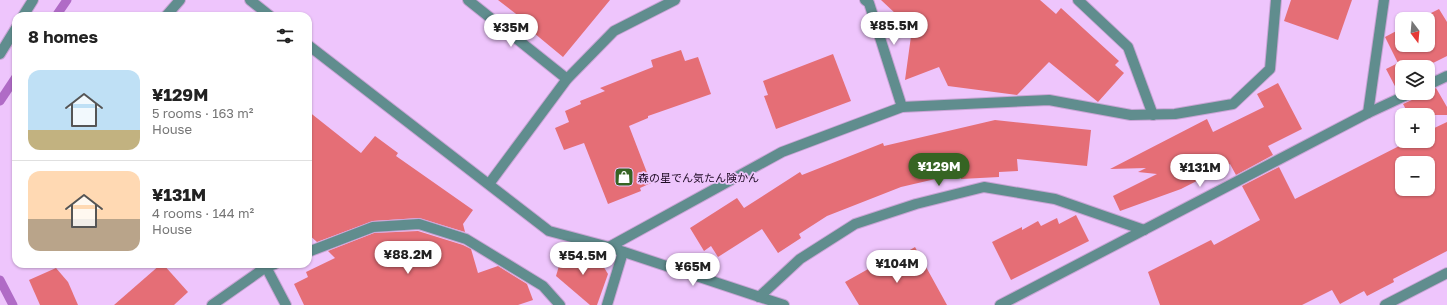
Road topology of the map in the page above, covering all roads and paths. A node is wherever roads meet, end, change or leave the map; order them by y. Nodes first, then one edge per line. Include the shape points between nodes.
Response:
1 (33, 0) edge
2 (180, 0) edge
3 (250, 0) edge
4 (468, 0) edge
5 (675, 0) edge
6 (865, 0) edge
7 (1078, 0) edge
8 (1276, 0) edge
9 (1384, 0) edge
10 (26, 12) edge
11 (170, 12) edge
12 (265, 12) edge
13 (12, 34) edge
14 (312, 48) edge
15 (0, 54) edge
16 (1447, 76) edge
17 (567, 79) junction
18 (1435, 82) edge
19 (1396, 100) edge
20 (902, 107) junction
21 (1368, 113) junction
22 (1153, 115) junction
23 (489, 184) junction
24 (1144, 230) junction
25 (609, 247) junction
26 (312, 250) edge
27 (623, 252) junction
28 (268, 268) edge
29 (272, 268) edge
30 (1447, 274) edge
31 (759, 297) junction
32 (212, 305) edge
33 (286, 305) edge
34 (560, 305) edge
35 (607, 305) edge
36 (784, 305) edge
37 (1000, 305) edge
38 (1385, 305) edge

1 - 10 street
2 - 11 street
3 - 12 street
4 - 17 street
5 - 17 street via 614,31
6 - 20 street via 869,3
7 - 22 street via 1128,46
8 - 22 street via 1270,69 1233,104 1175,114
9 - 21 street
13 - 15 street
14 - 23 street
16 - 18 street
17 - 23 street
19 - 21 street
20 - 22 street via 1049,100 1131,115
20 - 25 street via 782,152
21 - 24 street
23 - 25 street via 550,231
24 - 31 street via 1055,199 984,187 916,204 855,224 800,259
24 - 37 street
25 - 27 street
26 - 34 street via 373,227 419,224 466,239 543,286
27 - 31 street
27 - 35 street
28 - 32 street
29 - 33 street
30 - 38 street
31 - 36 street

